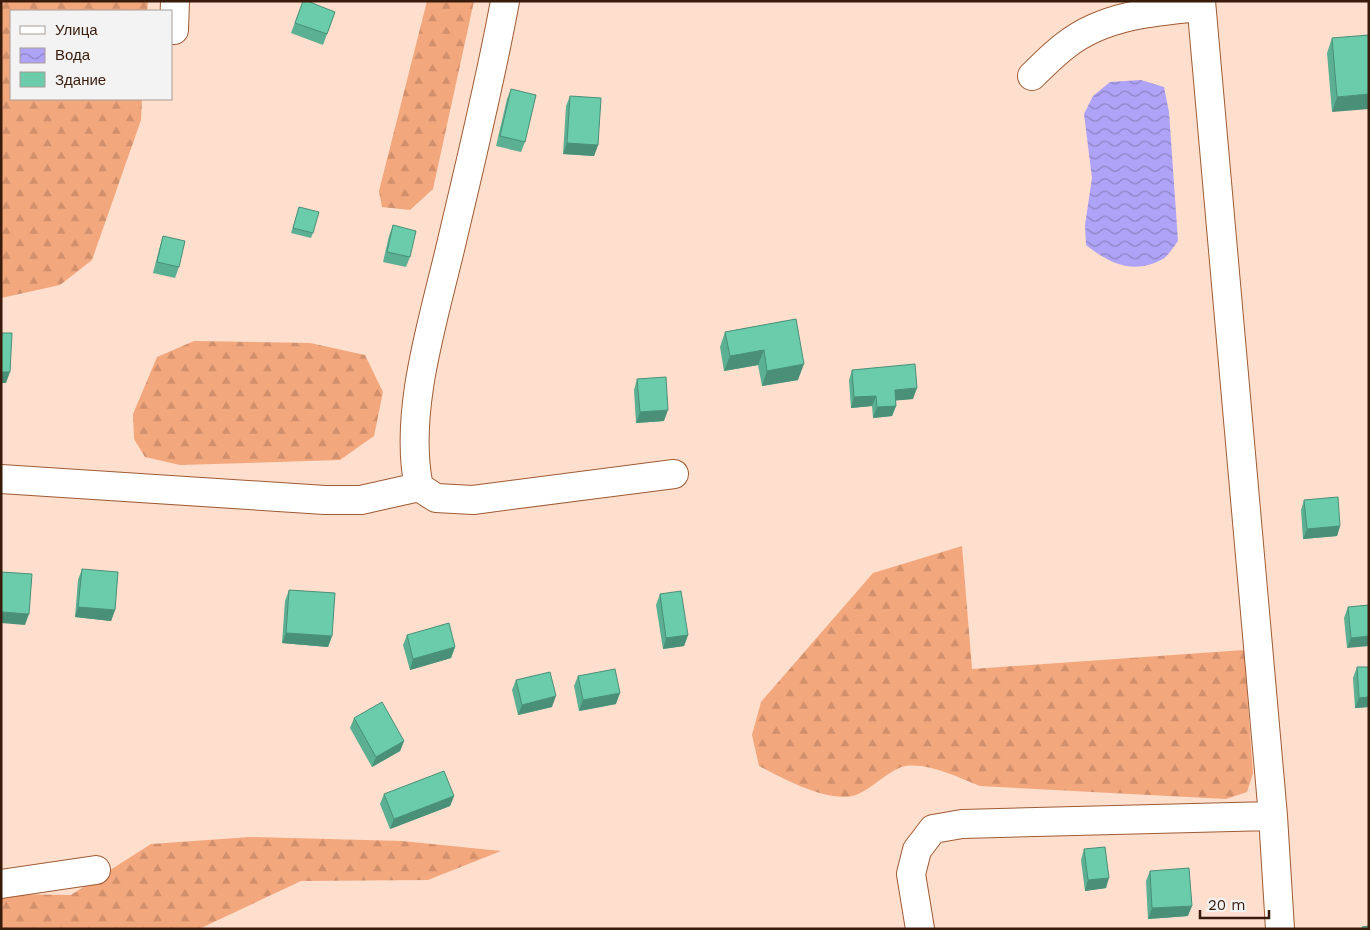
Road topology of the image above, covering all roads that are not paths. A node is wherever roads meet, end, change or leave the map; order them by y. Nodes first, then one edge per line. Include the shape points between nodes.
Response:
1 (175, 1) edge
2 (505, 1) edge
3 (1201, 4) edge
4 (174, 30) dead end
5 (1032, 76) dead end
6 (674, 474) dead end
7 (1, 479) edge
8 (419, 487) junction
9 (1273, 816) junction
10 (96, 870) dead end
11 (1, 884) edge
12 (920, 929) edge
13 (1280, 929) edge

1 - 4 street
2 - 8 street via 490,82 424,358 414,466
3 - 5 street via 1149,11 1108,22 1068,44
3 - 9 street
6 - 8 street via 473,500 436,498
7 - 8 street via 325,500 361,500
9 - 12 street via 962,824 933,829 917,850 911,874
9 - 13 street
10 - 11 street

